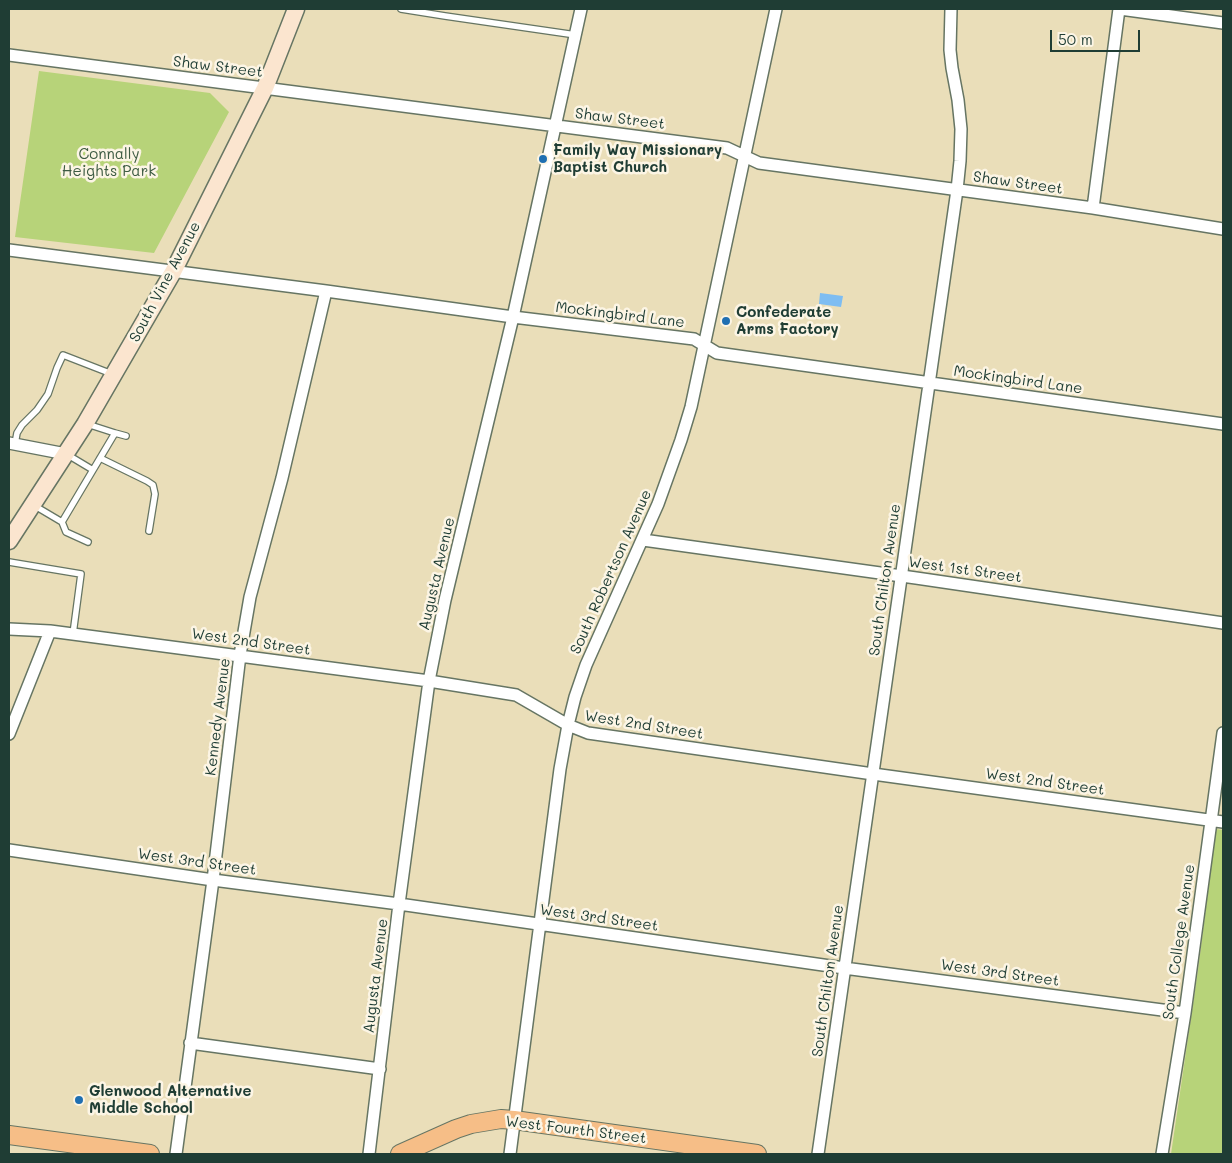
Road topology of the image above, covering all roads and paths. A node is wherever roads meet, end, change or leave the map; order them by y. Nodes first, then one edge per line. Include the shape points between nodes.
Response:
1 (296, 9) edge
2 (401, 9) edge
3 (581, 9) edge
4 (776, 9) edge
5 (951, 9) edge
6 (1120, 9) edge
7 (1223, 23) edge
8 (576, 35) junction
9 (9, 55) edge
10 (265, 88) junction
11 (556, 126) junction
12 (745, 156) junction
13 (957, 190) junction
14 (1093, 208) junction
15 (1223, 229) edge
16 (9, 250) edge
17 (173, 272) junction
18 (326, 291) junction
19 (513, 317) junction
20 (704, 345) junction
21 (114, 374) junction
22 (928, 382) junction
23 (85, 424) junction
24 (1223, 424) edge
25 (115, 433) junction
26 (126, 436) dead end
27 (12, 444) edge
28 (66, 454) junction
29 (100, 458) junction
30 (93, 470) junction
31 (33, 505) junction
32 (62, 522) junction
33 (148, 532) dead end
34 (643, 540) junction
35 (9, 541) edge
36 (88, 542) dead end
37 (9, 562) edge
38 (901, 576) junction
39 (1223, 622) edge
40 (9, 629) edge
41 (50, 631) junction
42 (73, 634) junction
43 (240, 655) junction
44 (429, 681) junction
45 (568, 725) junction
46 (9, 732) edge
47 (1223, 733) edge
48 (873, 774) junction
49 (1211, 820) junction
50 (1223, 822) edge
51 (9, 850) edge
52 (213, 880) junction
53 (399, 904) junction
54 (539, 924) junction
55 (844, 968) junction
56 (1185, 1013) junction
57 (190, 1043) junction
58 (380, 1069) junction
59 (514, 1120) junction
60 (9, 1135) edge
61 (150, 1154) edge
62 (176, 1154) edge
63 (369, 1154) edge
64 (400, 1154) edge
65 (510, 1154) edge
66 (757, 1154) edge
67 (818, 1154) edge
68 (1162, 1154) edge

1 - 10 main road, South Vine Avenue
2 - 8 lane
3 - 8 street, Augusta Avenue
4 - 12 street, South Robertson Avenue
5 - 13 street, South Chilton Avenue via 950,50 961,128
6 - 7 street
6 - 14 street
8 - 11 street, Augusta Avenue
9 - 10 street, Shaw Street
10 - 11 street, Shaw Street
10 - 17 main road, South Vine Avenue
11 - 12 street, Shaw Street via 727,148
11 - 19 street, Augusta Avenue
12 - 13 street, Shaw Street via 759,163
12 - 20 street, South Robertson Avenue
13 - 14 street, Shaw Street
13 - 22 street, South Chilton Avenue
14 - 15 street, Shaw Street
16 - 17 street, Mockingbird Lane
17 - 18 street, Mockingbird Lane
17 - 21 main road, South Vine Avenue
18 - 19 street, Mockingbird Lane
18 - 43 street, Kennedy Avenue via 250,597
19 - 20 street, Mockingbird Lane via 694,339
19 - 44 street, Augusta Avenue via 445,600
20 - 22 street, Mockingbird Lane via 717,353
20 - 34 street, South Robertson Avenue via 681,440
21 - 23 main road, South Vine Avenue
21 - 27 lane via 63,355 48,394 22,425
22 - 24 street, Mockingbird Lane
22 - 38 street, South Chilton Avenue
23 - 25 lane
23 - 28 main road, South Vine Avenue
25 - 26 lane
25 - 29 lane
27 - 28 street
28 - 30 lane
28 - 31 main road, South Vine Avenue
29 - 30 lane
29 - 33 lane via 153,485 155,494
30 - 32 lane
31 - 32 lane
31 - 35 main road, South Vine Avenue
32 - 36 lane via 66,532
34 - 38 street, West 1st Street
34 - 45 street, South Robertson Avenue via 586,665
37 - 42 lane via 81,574
38 - 39 street, West 1st Street
38 - 48 street, South Chilton Avenue
40 - 41 street, West 2nd Street
41 - 42 street, West 2nd Street
41 - 46 street
42 - 43 street, West 2nd Street
43 - 44 street, West 2nd Street
43 - 52 street, Kennedy Avenue
44 - 45 street, West 2nd Street via 516,695
44 - 53 street, Augusta Avenue
45 - 48 street, West 2nd Street via 588,733
45 - 54 street, South Robertson Avenue
47 - 49 street, South College Avenue
48 - 49 street, West 2nd Street
48 - 55 street, South Chilton Avenue
49 - 50 street, West 2nd Street
49 - 56 street, South College Avenue
51 - 52 street, West 3rd Street
52 - 53 street, West 3rd Street
52 - 57 street, Kennedy Avenue
53 - 54 street, West 3rd Street
53 - 58 street, Augusta Avenue
54 - 55 street, West 3rd Street
54 - 59 street, South Robertson Avenue
55 - 56 street, West 3rd Street
55 - 67 street, South Chilton Avenue
56 - 68 street, South College Avenue
57 - 58 street
57 - 62 street, Kennedy Avenue
58 - 63 street, Augusta Avenue
59 - 64 main road, West Fourth Street via 472,1124
59 - 65 street, South Robertson Avenue
59 - 66 main road, West Fourth Street
60 - 61 main road

